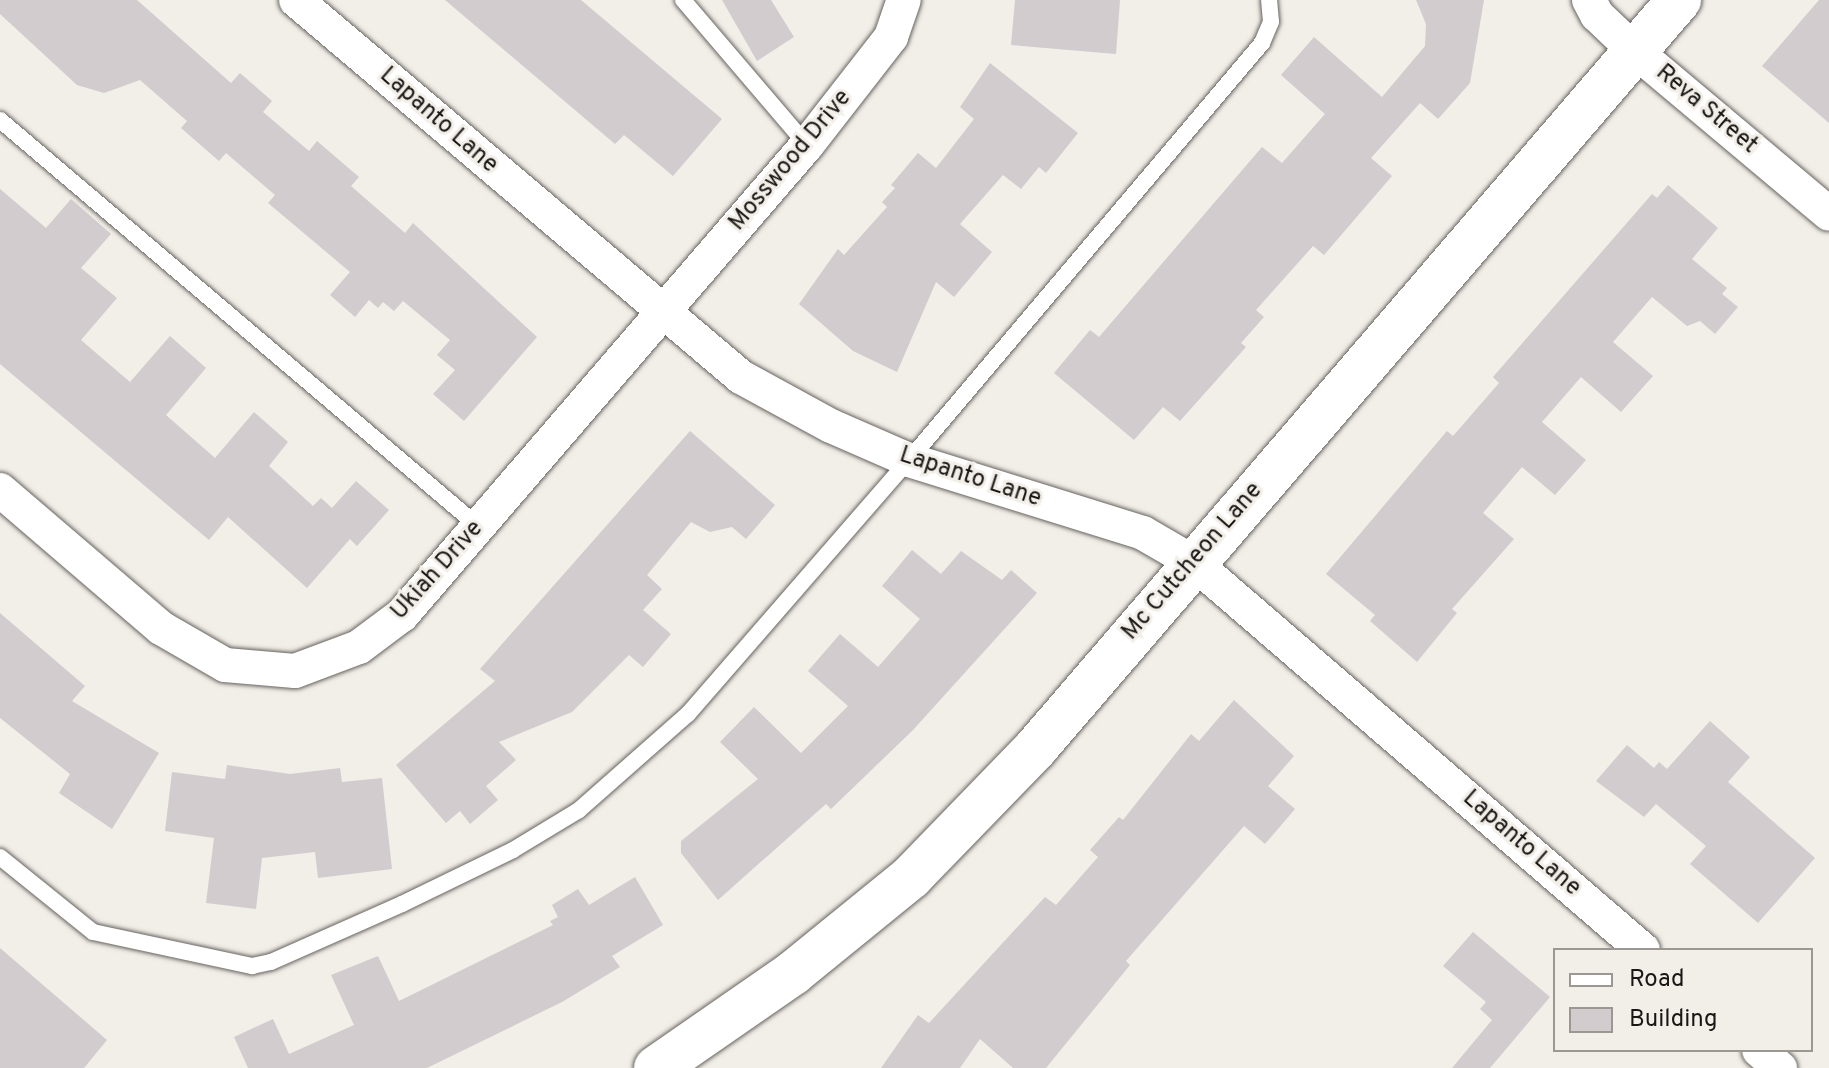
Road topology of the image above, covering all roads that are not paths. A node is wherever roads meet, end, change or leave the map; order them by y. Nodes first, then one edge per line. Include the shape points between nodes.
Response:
1 (296, 0) edge
2 (683, 0) edge
3 (904, 0) edge
4 (1269, 0) edge
5 (1589, 0) edge
6 (1679, 0) edge
7 (1635, 51) junction
8 (0, 120) edge
9 (807, 145) junction
10 (1829, 214) edge
11 (662, 313) junction
12 (909, 460) junction
13 (0, 490) edge
14 (479, 527) junction
15 (1193, 562) junction
16 (0, 857) edge
17 (1641, 948) edge
18 (1761, 1052) edge
19 (680, 1063) edge
20 (1780, 1068) edge

1 - 11 street, Lapanto Lane
2 - 9 lane
3 - 9 street, Mosswood Drive via 891,37
4 - 12 lane via 1271,22 1262,43
5 - 7 street, Reva Street via 1597,15
6 - 7 street, Mc Cutcheon Lane
7 - 10 street, Reva Street
7 - 15 street, Mc Cutcheon Lane
8 - 14 lane
9 - 11 street, Mosswood Drive
11 - 12 street, Lapanto Lane via 741,377 831,426
11 - 14 street, Ukiah Drive
12 - 15 street, Lapanto Lane via 1143,533
12 - 16 lane via 688,714 579,810 513,850 271,962 252,966 93,932
13 - 14 street, Ukiah Drive via 161,628 225,665 281,670 295,671 359,647 402,615
15 - 17 street, Lapanto Lane
15 - 19 street, Mc Cutcheon Lane via 1035,749 911,877
18 - 20 street

